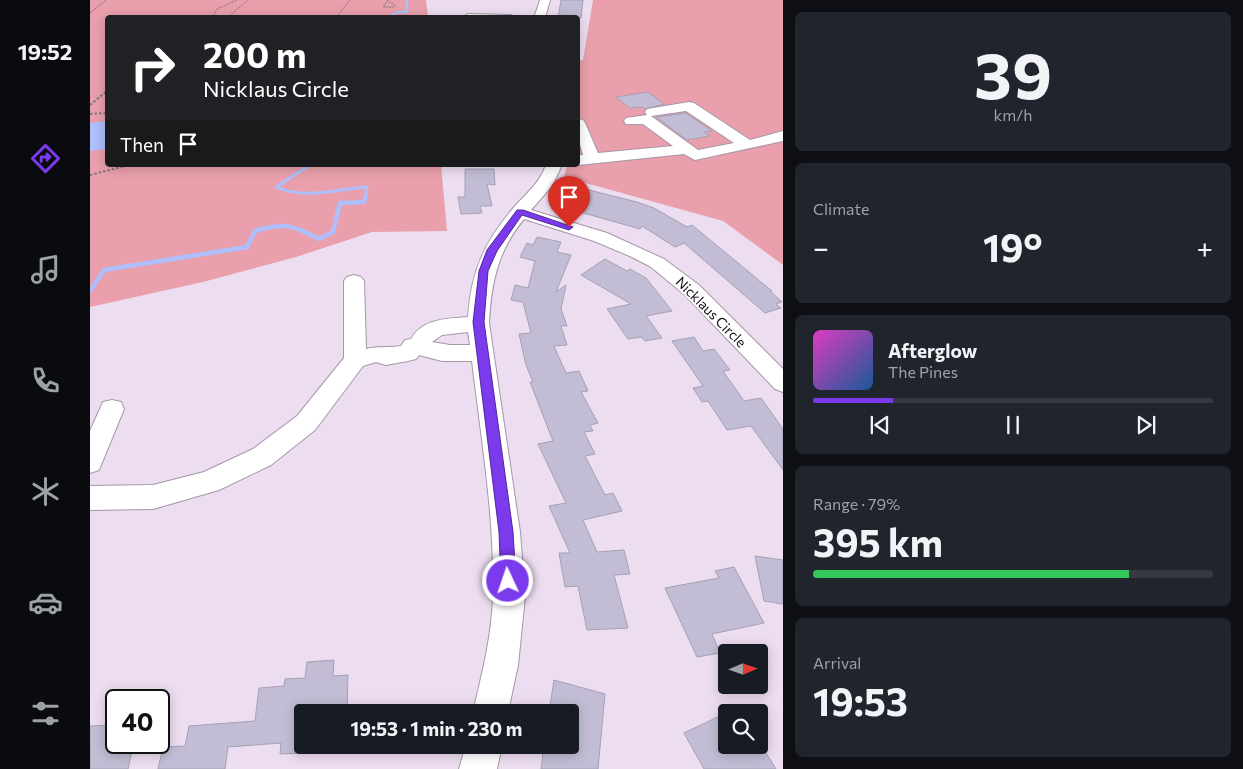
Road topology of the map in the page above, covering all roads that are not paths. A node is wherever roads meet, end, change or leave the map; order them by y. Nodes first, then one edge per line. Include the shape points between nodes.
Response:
1 (545, 0) edge
2 (540, 15) edge
3 (652, 112) dead end
4 (631, 121) dead end
5 (580, 127) edge
6 (783, 136) edge
7 (747, 144) junction
8 (687, 149) junction
9 (585, 159) edge
10 (554, 167) edge
11 (520, 212) junction
12 (354, 281) dead end
13 (478, 322) junction
14 (416, 345) junction
15 (482, 352) junction
16 (366, 357) junction
17 (783, 383) edge
18 (112, 409) dead end
19 (90, 462) edge
20 (90, 498) edge
21 (493, 704) edge
22 (482, 754) edge
23 (478, 769) edge

1 - 2 street
3 - 7 street via 689,106
4 - 8 street via 646,119
5 - 9 street via 584,134
6 - 7 street
7 - 8 street via 695,155
8 - 9 street
10 - 11 street via 552,174
11 - 13 street via 492,250 484,271
11 - 17 street, Nicklaus Circle via 604,238 674,274 706,302
12 - 16 street
13 - 14 street via 437,328 425,334
13 - 15 street
14 - 15 street via 441,353
14 - 16 street via 408,353
15 - 21 street via 506,532 509,597
16 - 20 street via 306,423 262,457 210,482 153,497
18 - 19 street
22 - 23 street

